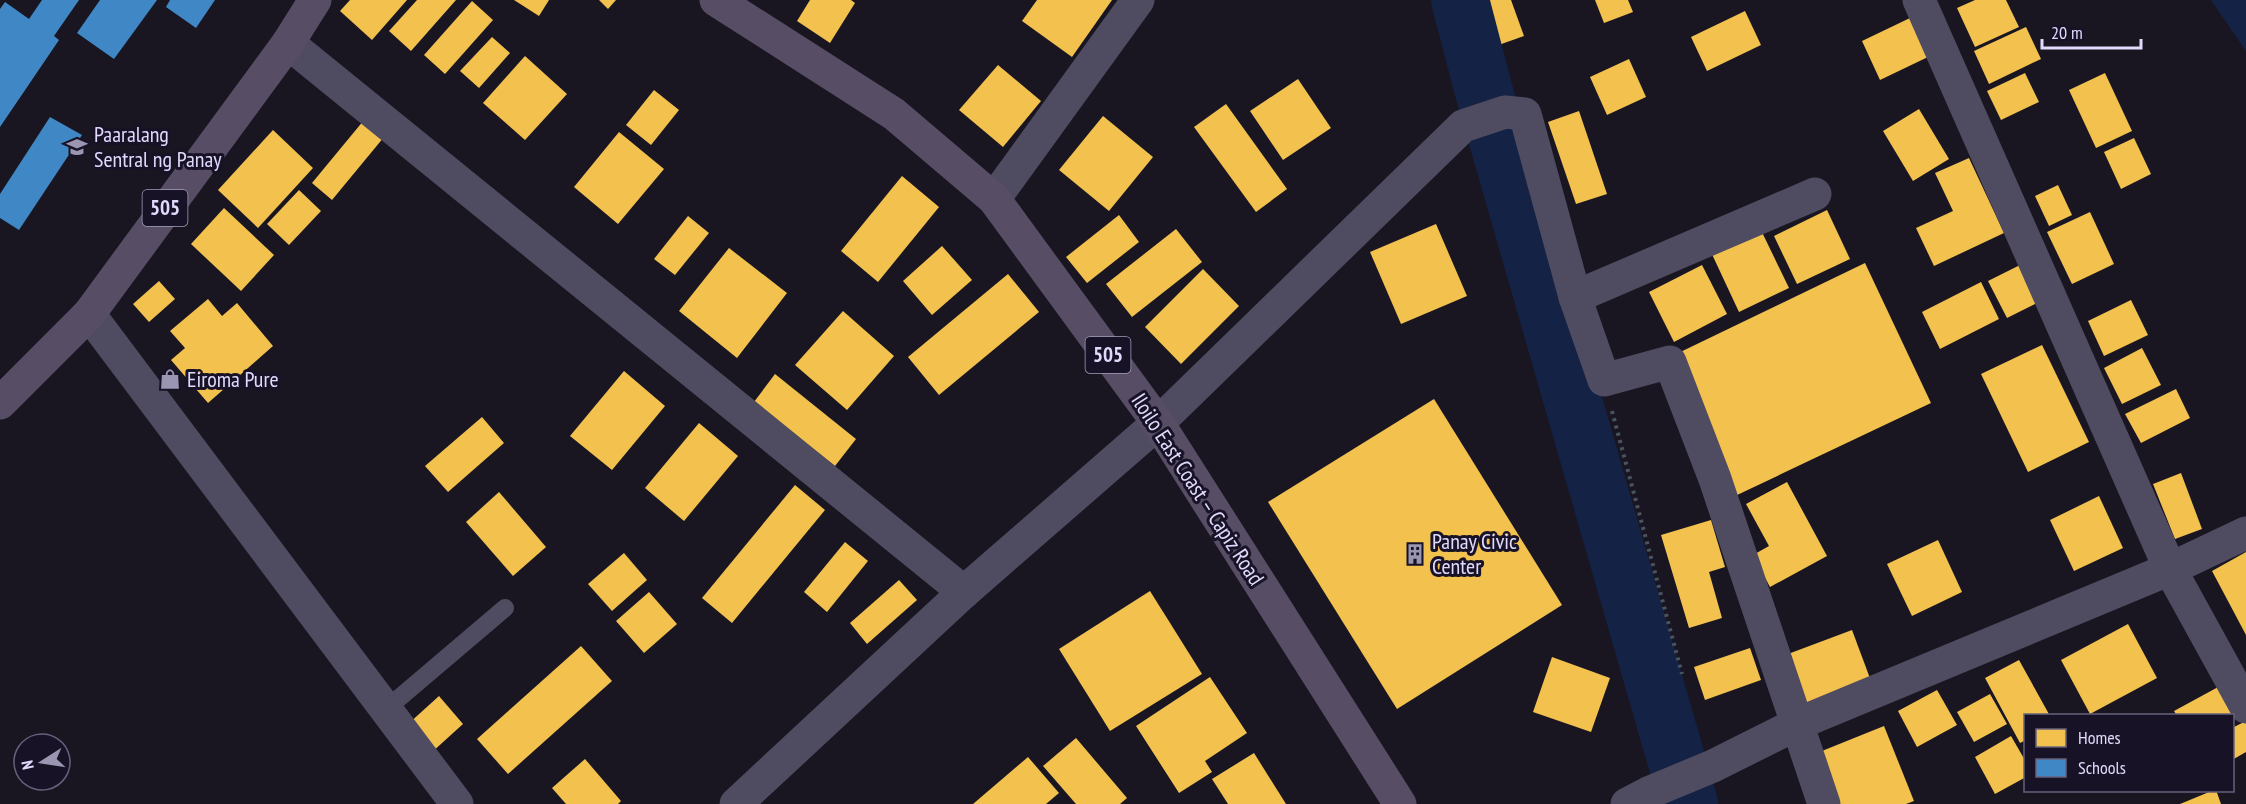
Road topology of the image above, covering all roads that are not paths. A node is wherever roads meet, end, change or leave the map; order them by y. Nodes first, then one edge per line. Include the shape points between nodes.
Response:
1 (315, 0) edge
2 (716, 0) edge
3 (1138, 0) edge
4 (1919, 0) edge
5 (288, 43) junction
6 (1815, 194) dead end
7 (994, 199) junction
8 (1575, 297) junction
9 (89, 314) junction
10 (0, 404) edge
11 (1158, 423) junction
12 (2246, 533) edge
13 (2170, 569) junction
14 (964, 592) junction
15 (505, 608) dead end
16 (2246, 708) edge
17 (385, 710) junction
18 (1797, 724) junction
19 (1637, 799) edge
20 (457, 804) edge
21 (736, 804) edge
22 (1400, 804) edge
23 (1824, 804) edge

1 - 5 main road, 505
2 - 7 main road, Iloilo East Coast – Capiz Road / 505 via 894,114
3 - 7 street
4 - 13 street
5 - 9 main road, 505
5 - 14 street
6 - 8 street
7 - 11 main road, Iloilo East Coast – Capiz Road / 505
8 - 11 street via 1525,114 1505,112 1464,126
8 - 18 street via 1604,381 1670,362 1715,479
9 - 10 main road, 505
9 - 17 street
11 - 14 street
11 - 22 main road, Iloilo East Coast – Capiz Road / 505
12 - 13 street
13 - 16 street
13 - 18 street
14 - 21 street
15 - 17 lane
17 - 20 street
18 - 19 street
18 - 23 street

